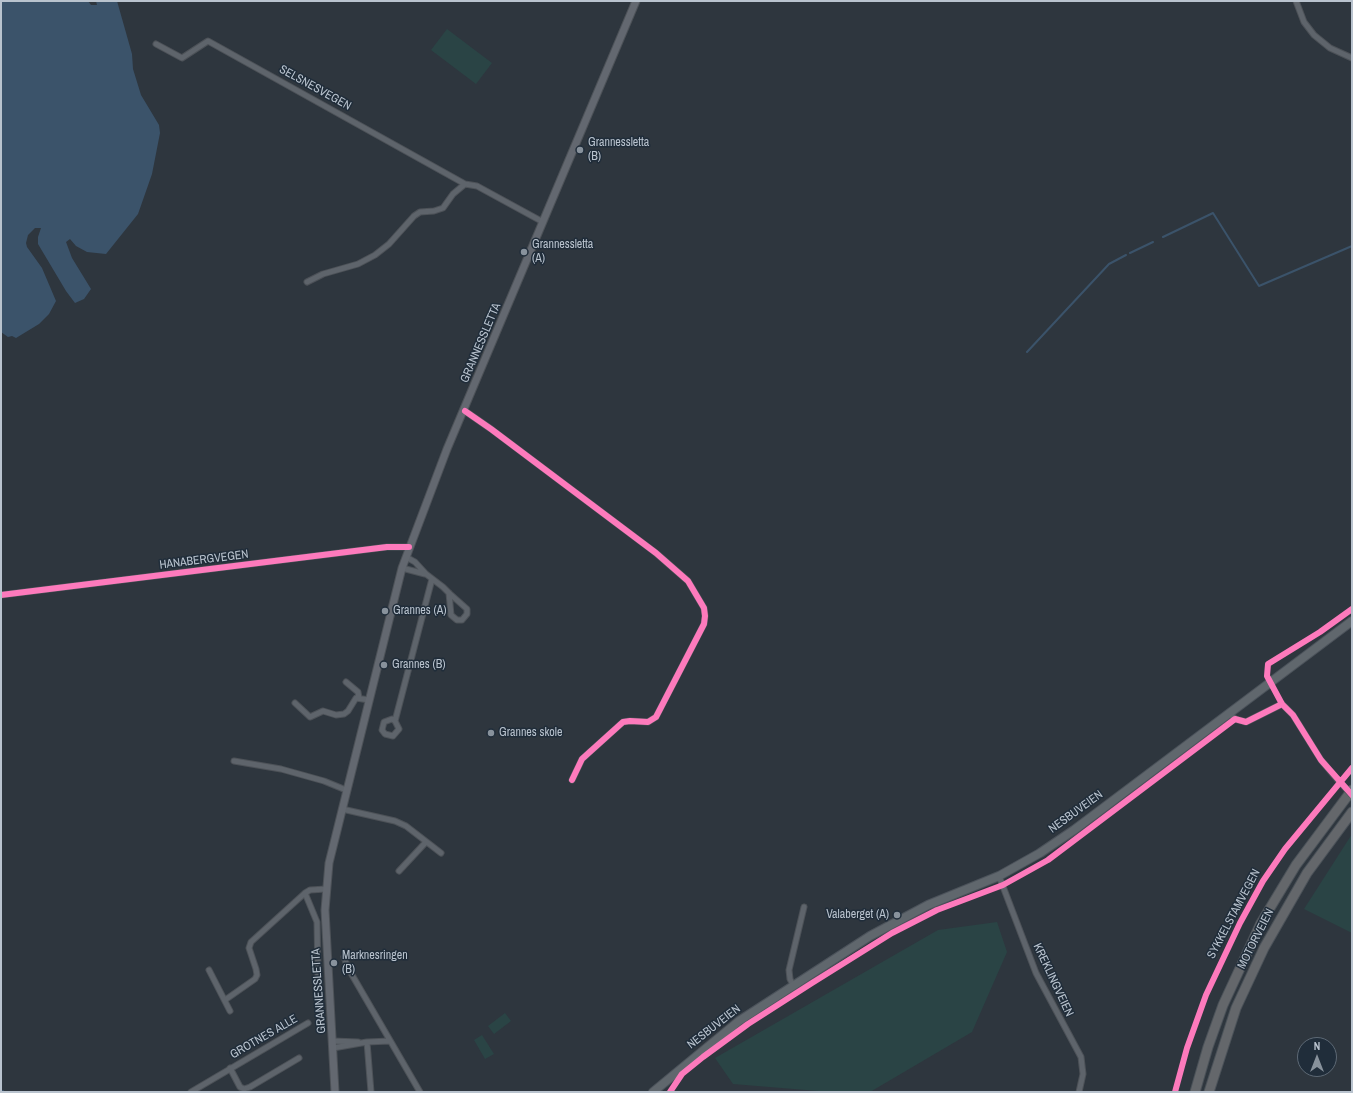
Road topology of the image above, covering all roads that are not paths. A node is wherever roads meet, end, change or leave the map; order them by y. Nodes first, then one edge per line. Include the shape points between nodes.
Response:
1 (636, 1) edge
2 (1296, 1) edge
3 (156, 44) dead end
4 (1352, 58) edge
5 (465, 184) junction
6 (544, 222) junction
7 (307, 282) dead end
8 (464, 411) junction
9 (409, 547) junction
10 (406, 557) junction
11 (402, 568) junction
12 (426, 574) junction
13 (432, 579) junction
14 (449, 593) junction
15 (1, 595) edge
16 (1352, 622) edge
17 (346, 682) dead end
18 (359, 698) junction
19 (369, 700) junction
20 (295, 703) dead end
21 (1230, 713) junction
22 (395, 721) dead end
23 (234, 761) dead end
24 (572, 780) dead end
25 (346, 790) junction
26 (1352, 790) edge
27 (1352, 795) edge
28 (342, 809) junction
29 (1352, 812) edge
30 (426, 842) junction
31 (440, 853) dead end
32 (399, 871) dead end
33 (999, 876) junction
34 (326, 889) junction
35 (305, 893) junction
36 (804, 907) dead end
37 (344, 957) dead end
38 (209, 970) dead end
39 (318, 977) dead end
40 (793, 985) junction
41 (225, 1000) junction
42 (230, 1010) dead end
43 (308, 1023) dead end
44 (390, 1041) junction
45 (367, 1042) junction
46 (333, 1045) junction
47 (299, 1058) dead end
48 (230, 1068) junction
49 (200, 1090) edge
50 (191, 1092) edge
51 (335, 1092) edge
52 (371, 1092) edge
53 (420, 1092) edge
54 (653, 1092) edge
55 (1079, 1092) edge
56 (1195, 1092) edge
57 (1209, 1092) edge

1 - 6 main road, GRANNESSLETTA
2 - 4 street via 1304,22 1314,35 1330,48
3 - 5 street, SELSNESVEGEN via 182,58 208,41
5 - 6 street, SELSNESVEGEN via 481,188
5 - 7 street via 456,190 443,208 420,212 414,216 389,244 371,258
6 - 8 main road, GRANNESSLETTA
8 - 9 main road, GRANNESSLETTA
8 - 24 street via 485,424 680,573 695,591 705,612 704,624 698,637 656,717 648,722 623,722 582,759
9 - 10 main road, GRANNESSLETTA
9 - 15 street, HANABERGVEGEN
10 - 11 main road, GRANNESSLETTA
10 - 12 street via 415,562
11 - 12 street
11 - 19 main road, GRANNESSLETTA
12 - 13 street
13 - 14 street
13 - 22 street
14 - 14 street via 451,615 457,620 462,620 467,614 467,609
16 - 21 main road, NESBUVEIEN
17 - 18 street via 358,692
18 - 19 street
18 - 20 street via 353,701 348,711 340,715 323,711 310,717
19 - 25 main road, GRANNESSLETTA
21 - 27 street, bridge via 1235,719 1246,722 1282,704 1293,715 1321,760
21 - 33 main road, NESBUVEIEN via 1074,830
23 - 25 street via 288,771
25 - 28 main road, GRANNESSLETTA
26 - 56 highway, MOTORVEIEN via 1296,865 1261,923 1223,1004
28 - 30 street via 395,820
28 - 34 main road, GRANNESSLETTA via 329,863
29 - 57 highway, MOTORVEIEN via 1307,873 1264,948 1236,1008
30 - 31 street
30 - 32 street
33 - 40 main road, NESBUVEIEN via 928,905 892,923
33 - 55 street, KREKLINGVEIEN via 1036,973 1081,1057 1083,1074
34 - 35 street via 310,890
34 - 46 main road, GRANNESSLETTA via 327,957
35 - 39 street, GRANNESSLETTA via 316,922
35 - 41 street via 251,942 249,948 257,975
36 - 40 street via 789,970
37 - 44 street
38 - 41 street
40 - 54 main road, NESBUVEIEN via 733,1026
41 - 42 street
43 - 48 street, GROTNES ALLE
44 - 45 street
44 - 53 street
45 - 46 street
45 - 52 street
46 - 51 main road, GRANNESSLETTA
47 - 48 street, GROTNES ALLE via 250,1088 244,1089 240,1087
48 - 49 street, GROTNES ALLE
49 - 50 street, GROTNES ALLE

